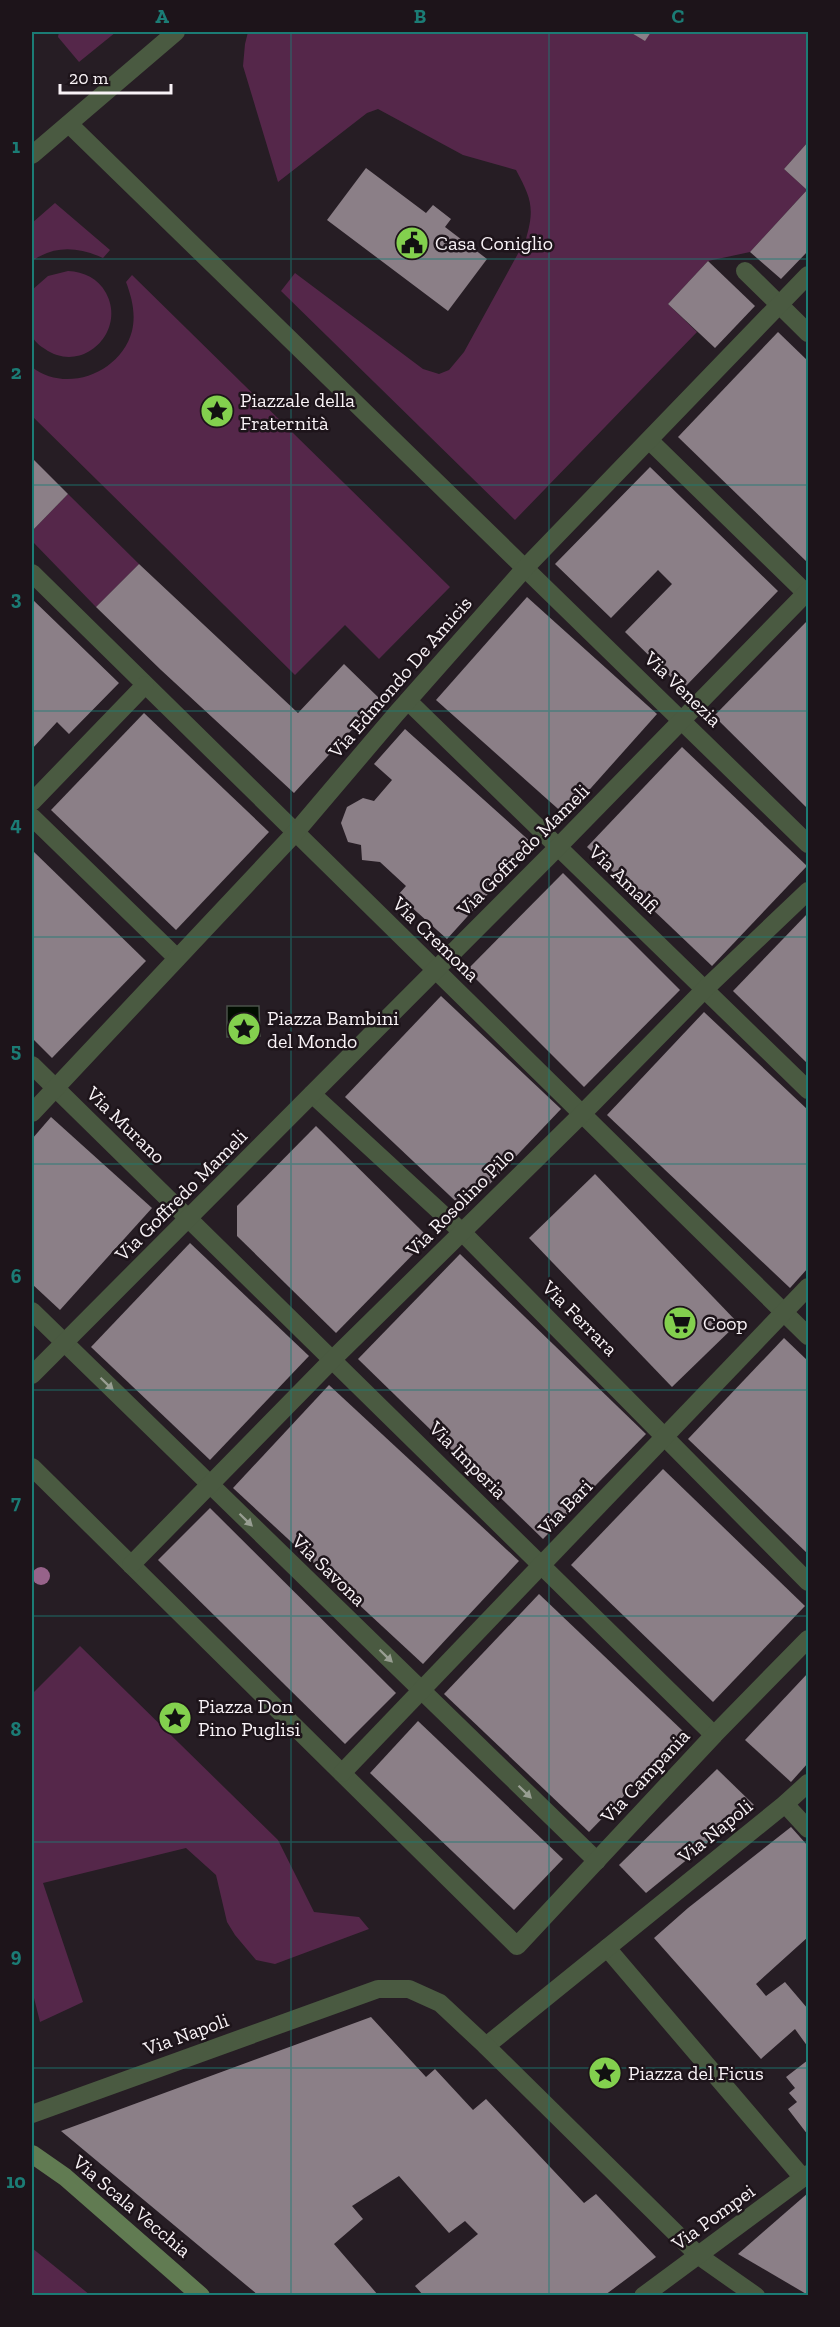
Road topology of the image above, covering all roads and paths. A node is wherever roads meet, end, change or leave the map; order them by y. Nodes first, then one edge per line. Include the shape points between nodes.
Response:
1 (176, 32) edge
2 (69, 124) junction
3 (32, 155) edge
4 (745, 271) dead end
5 (808, 275) edge
6 (780, 305) junction
7 (808, 333) edge
8 (650, 441) junction
9 (525, 568) junction
10 (32, 573) edge
11 (808, 593) edge
12 (146, 685) junction
13 (408, 701) junction
14 (682, 720) junction
15 (32, 802) edge
16 (32, 817) edge
17 (295, 833) junction
18 (808, 844) edge
19 (558, 847) junction
20 (808, 891) edge
21 (177, 958) junction
22 (436, 970) junction
23 (705, 989) junction
24 (32, 1065) edge
25 (55, 1088) junction
26 (808, 1090) edge
27 (312, 1094) junction
28 (32, 1113) edge
29 (582, 1114) junction
30 (189, 1218) junction
31 (462, 1232) junction
32 (808, 1287) edge
33 (32, 1311) edge
34 (784, 1312) junction
35 (808, 1336) edge
36 (65, 1343) junction
37 (333, 1359) junction
38 (32, 1376) edge
39 (665, 1436) junction
40 (32, 1467) edge
41 (210, 1485) junction
42 (541, 1564) junction
43 (131, 1565) junction
44 (808, 1582) edge
45 (808, 1639) edge
46 (421, 1691) junction
47 (714, 1735) junction
48 (342, 1773) junction
49 (808, 1783) edge
50 (785, 1804) junction
51 (808, 1829) edge
52 (597, 1861) junction
53 (607, 1948) junction
54 (486, 2046) junction
55 (32, 2114) edge
56 (32, 2154) edge
57 (806, 2176) edge
58 (699, 2256) junction
59 (198, 2294) edge
60 (643, 2295) edge
61 (756, 2295) edge

1 - 2 street
2 - 3 street
2 - 9 street, Via Venezia
4 - 6 street
5 - 6 street, Via Edmondo De Amicis
6 - 7 street
6 - 8 street, Via Edmondo De Amicis
8 - 9 street, Via Edmondo De Amicis
8 - 11 street
9 - 13 street, Via Edmondo De Amicis
9 - 14 street, Via Venezia
10 - 12 street, Via Cremona
11 - 14 street, Via Goffredo Mameli
12 - 15 street
12 - 17 street, Via Cremona
13 - 17 street, Via Edmondo De Amicis
13 - 19 street, Via Amalfi
14 - 18 street, Via Venezia
14 - 19 street, Via Goffredo Mameli
16 - 21 street
17 - 21 street, Via Edmondo De Amicis
17 - 22 street, Via Cremona
19 - 22 street, Via Goffredo Mameli
19 - 23 street, Via Amalfi
20 - 23 street, Via Rosolino Pilo
21 - 25 street, Via Edmondo De Amicis
22 - 27 street, Via Goffredo Mameli
22 - 29 street, Via Cremona
23 - 26 street, Via Amalfi
23 - 29 street, Via Rosolino Pilo
24 - 25 street, Via Murano
25 - 28 street, Via Edmondo De Amicis
25 - 30 street, Via Murano
27 - 30 street, Via Goffredo Mameli
27 - 31 street, Via Ferrara
29 - 31 street, Via Rosolino Pilo
29 - 34 street, Via Cremona
30 - 36 street, Via Goffredo Mameli
30 - 37 street, Via Imperia
31 - 37 street, Via Rosolino Pilo
31 - 39 street, Via Ferrara
32 - 34 street, Via Bari
33 - 36 street, Via Savona
34 - 35 street, Via Cremona
34 - 39 street, Via Bari
36 - 38 street, Via Goffredo Mameli
36 -> 41 street, Via Savona
37 - 41 street, Via Rosolino Pilo
37 - 42 street, Via Imperia
39 - 42 street, Via Bari
39 - 44 street, Via Ferrara
40 - 43 street
41 - 43 street, Via Rosolino Pilo
41 -> 46 street, Via Savona
42 - 46 street, Via Bari
42 - 47 street, Via Imperia
43 - 48 street
45 - 47 street, Via Campania
46 - 48 street, Via Bari
46 -> 52 street, Via Savona
47 - 52 street, Via Campania
48 - 52 street, Via Campania via 517,1946
49 - 50 street, Via Napoli
50 - 51 street
50 - 53 street, Via Napoli
53 - 54 street, Via Napoli
53 - 57 street
54 - 55 street, Via Napoli via 440,2003 409,1989 378,1989
54 - 58 street, Via Napoli
56 - 59 street, Via Scala Vecchia via 65,2177
57 - 58 street, Via Pompei
58 - 60 street, Via Pompei
58 - 61 street, Via Napoli

